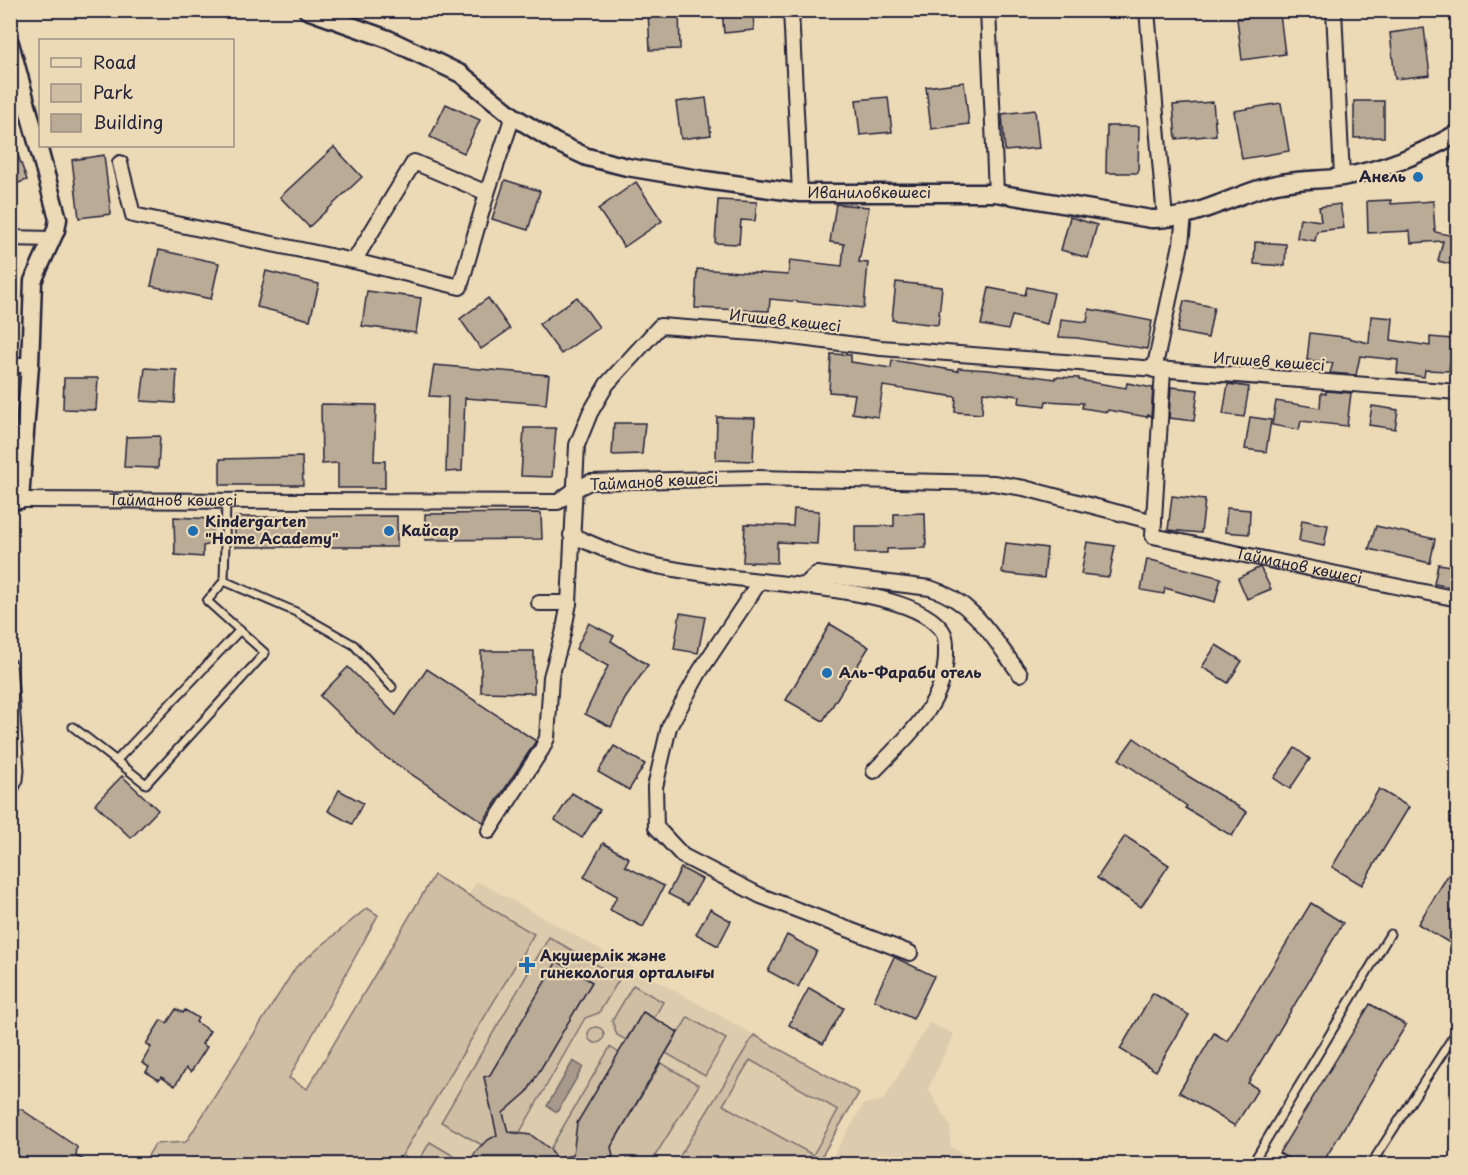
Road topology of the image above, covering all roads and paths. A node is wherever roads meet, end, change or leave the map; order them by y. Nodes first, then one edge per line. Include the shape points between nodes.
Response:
1 (307, 10) edge
2 (791, 10) edge
3 (988, 10) edge
4 (1147, 10) edge
5 (1334, 10) edge
6 (10, 43) edge
7 (513, 116) junction
8 (1458, 134) edge
9 (120, 164) dead end
10 (1342, 177) junction
11 (487, 193) junction
12 (800, 193) junction
13 (996, 193) junction
14 (1184, 216) junction
15 (1165, 219) junction
16 (10, 238) edge
17 (51, 239) junction
18 (354, 261) junction
19 (10, 365) edge
20 (30, 365) junction
21 (1158, 370) junction
22 (1458, 392) edge
23 (574, 490) junction
24 (15, 500) edge
25 (226, 501) junction
26 (1154, 522) junction
27 (571, 535) junction
28 (224, 581) junction
29 (760, 581) junction
30 (805, 585) junction
31 (1458, 599) edge
32 (539, 603) dead end
33 (569, 603) junction
34 (240, 630) junction
35 (12, 664) edge
36 (1020, 674) dead end
37 (392, 687) dead end
38 (73, 727) dead end
39 (117, 761) junction
40 (874, 771) dead end
41 (10, 798) edge
42 (489, 831) dead end
43 (1390, 934) dead end
44 (910, 953) dead end
45 (1458, 1029) edge
46 (1252, 1164) edge
47 (1371, 1164) edge

1 - 7 street, Иваниловкөшесі via 388,39 461,74
2 - 12 street
3 - 13 street
4 - 15 street
5 - 10 street
6 - 17 street via 58,219
7 - 11 street
7 - 12 street, Иваниловкөшесі via 587,157 627,167
8 - 10 street, Иваниловкөшесі via 1389,166
9 - 18 street via 133,215
10 - 14 street, Иваниловкөшесі via 1268,186
11 - 18 street via 414,162
11 - 18 street via 460,287
12 - 13 street, Иваниловкөшесі
13 - 15 street, Иваниловкөшесі
14 - 15 street, Иваниловкөшесі
14 - 21 street
16 - 17 street
17 - 20 street via 33,281
19 - 20 street
20 - 24 street
21 - 22 street, Игишев көшесі
21 - 23 street, Игишев көшесі via 660,326 607,384 590,413 577,445
21 - 26 street
23 - 25 street, Тайманов көшесі via 558,502
23 - 26 street, Тайманов көшесі via 590,482 756,478 993,483
23 - 27 street, Игишев көшесі
24 - 25 street, Тайманов көшесі
25 - 28 lane
26 - 31 street, Тайманов көшесі via 1153,536
27 - 29 street via 650,565
27 - 33 street, Игишев көшесі
28 - 34 lane via 207,601
28 - 37 lane via 296,612 354,645
29 - 30 street
29 - 44 street via 700,671 669,727 655,787 656,827 684,856 761,896
30 - 36 street via 817,574 945,592 966,605
30 - 40 street via 907,607 942,630 946,640 942,684 933,704
32 - 33 street
33 - 42 street, Игишев көшесі via 550,677 547,738
34 - 39 lane
34 - 39 lane via 265,653 146,784
35 - 41 lane via 20,780
38 - 39 lane
43 - 46 lane
45 - 47 lane

